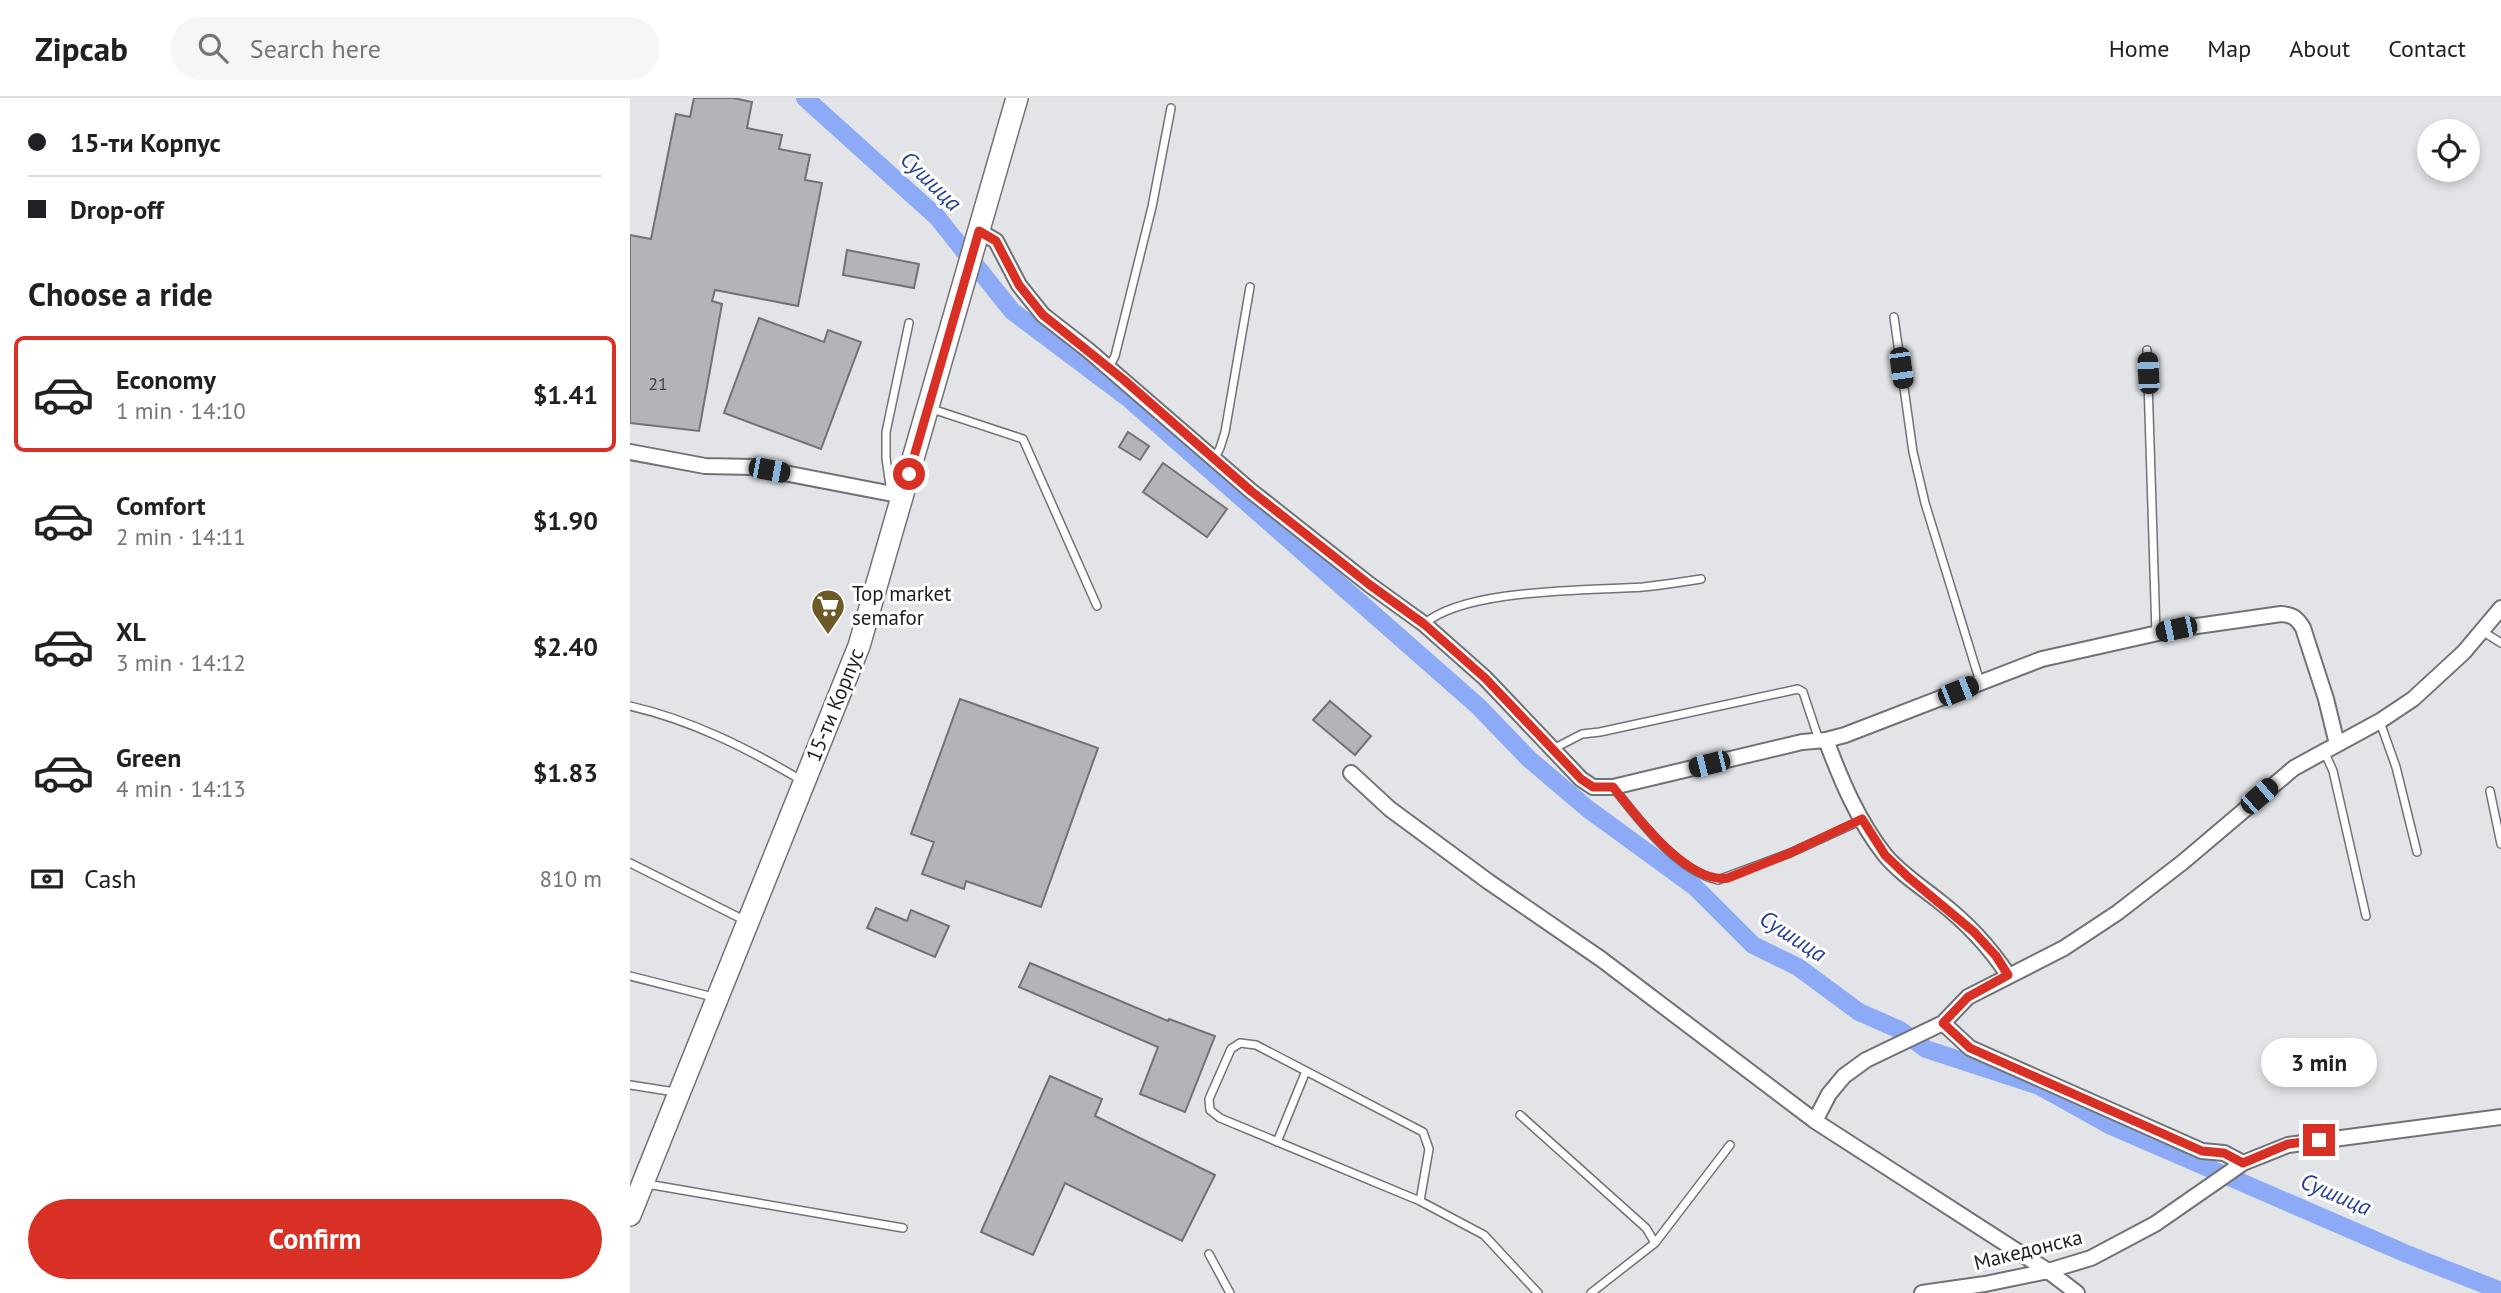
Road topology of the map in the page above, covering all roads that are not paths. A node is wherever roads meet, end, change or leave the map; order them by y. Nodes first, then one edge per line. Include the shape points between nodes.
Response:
1 (1017, 98) edge
2 (1171, 108) dead end
3 (977, 237) junction
4 (1250, 287) dead end
5 (1894, 317) dead end
6 (909, 323) dead end
7 (2147, 350) dead end
8 (1108, 367) junction
9 (928, 408) junction
10 (630, 452) edge
11 (1213, 459) junction
12 (897, 495) junction
13 (1701, 579) dead end
14 (1097, 606) dead end
15 (2501, 608) edge
16 (1424, 624) junction
17 (2482, 631) junction
18 (2157, 633) junction
19 (2501, 643) edge
20 (1980, 682) junction
21 (630, 706) edge
22 (2380, 721) junction
23 (1823, 740) junction
24 (2330, 747) junction
25 (1553, 749) junction
26 (1351, 773) dead end
27 (804, 783) junction
28 (1613, 787) junction
29 (2490, 791) dead end
30 (1862, 819) junction
31 (2501, 844) edge
32 (2417, 852) dead end
33 (630, 863) edge
34 (2366, 916) dead end
35 (748, 922) junction
36 (2008, 975) junction
37 (630, 976) edge
38 (717, 999) junction
39 (1943, 1023) junction
40 (1306, 1072) junction
41 (630, 1085) edge
42 (679, 1093) junction
43 (1520, 1115) dead end
44 (2501, 1117) edge
45 (1815, 1121) junction
46 (1277, 1142) junction
47 (1730, 1145) dead end
48 (2243, 1163) junction
49 (643, 1184) junction
50 (1420, 1201) junction
51 (630, 1215) edge
52 (903, 1228) dead end
53 (1655, 1243) junction
54 (1209, 1254) dead end
55 (2049, 1271) junction
56 (1230, 1293) edge
57 (1538, 1293) edge
58 (1591, 1293) edge
59 (1922, 1293) edge
60 (2077, 1293) edge

1 - 3 main road, 15-ти Корпус
2 - 8 lane via 1152,207 1115,356
3 - 8 street via 996,241 1019,285 1043,315
3 - 9 main road, 15-ти Корпус
4 - 11 lane via 1225,432
5 - 20 lane via 1925,503
6 - 12 lane via 886,432 886,458
7 - 18 lane
8 - 11 street
9 - 12 main road, 15-ти Корпус
9 - 14 lane via 1023,439
10 - 12 street via 705,466 753,467
11 - 16 street
12 - 27 main road, 15-ти Корпус via 859,646
13 - 16 lane via 1534,593 1465,604 1434,615
15 - 17 street
16 - 25 street via 1485,678
17 - 19 lane
17 - 22 street via 2413,699
18 - 20 street via 2042,659
18 - 24 street via 2291,615 2311,648
20 - 23 street
21 - 27 lane via 706,730
22 - 24 street
22 - 32 lane
23 - 25 lane via 1798,689 1582,734
23 - 28 street
23 - 30 street
24 - 34 lane
24 - 36 street via 2294,768 2117,913 2064,948
25 - 28 street via 1586,784
26 - 45 street via 1390,809 1601,959
27 - 35 main road, 15-ти Корпус
28 - 30 lane via 1673,857 1718,880
29 - 31 lane
30 - 36 street via 1885,855 1985,942
33 - 35 lane
35 - 38 main road, 15-ти Корпус
36 - 39 street via 1968,997
37 - 38 lane
38 - 42 main road, 15-ти Корпус
39 - 45 street via 1884,1049 1844,1076
39 - 48 street via 1970,1048 2202,1151 2224,1153
40 - 46 lane
40 - 46 lane via 1256,1045 1240,1043 1231,1049 1209,1099 1210,1110 1220,1118
40 - 50 lane via 1423,1132 1429,1149
41 - 42 lane
42 - 49 main road, 15-ти Корпус
43 - 53 lane via 1646,1228
44 - 48 street, Македонска via 2288,1144
45 - 55 street
46 - 50 lane
47 - 53 lane
48 - 55 street, Македонска via 2155,1224 2091,1258
49 - 51 main road, 15-ти Корпус
49 - 52 lane
50 - 57 lane via 1484,1235
53 - 58 lane
54 - 56 lane
55 - 59 street, Македонска
55 - 60 street

